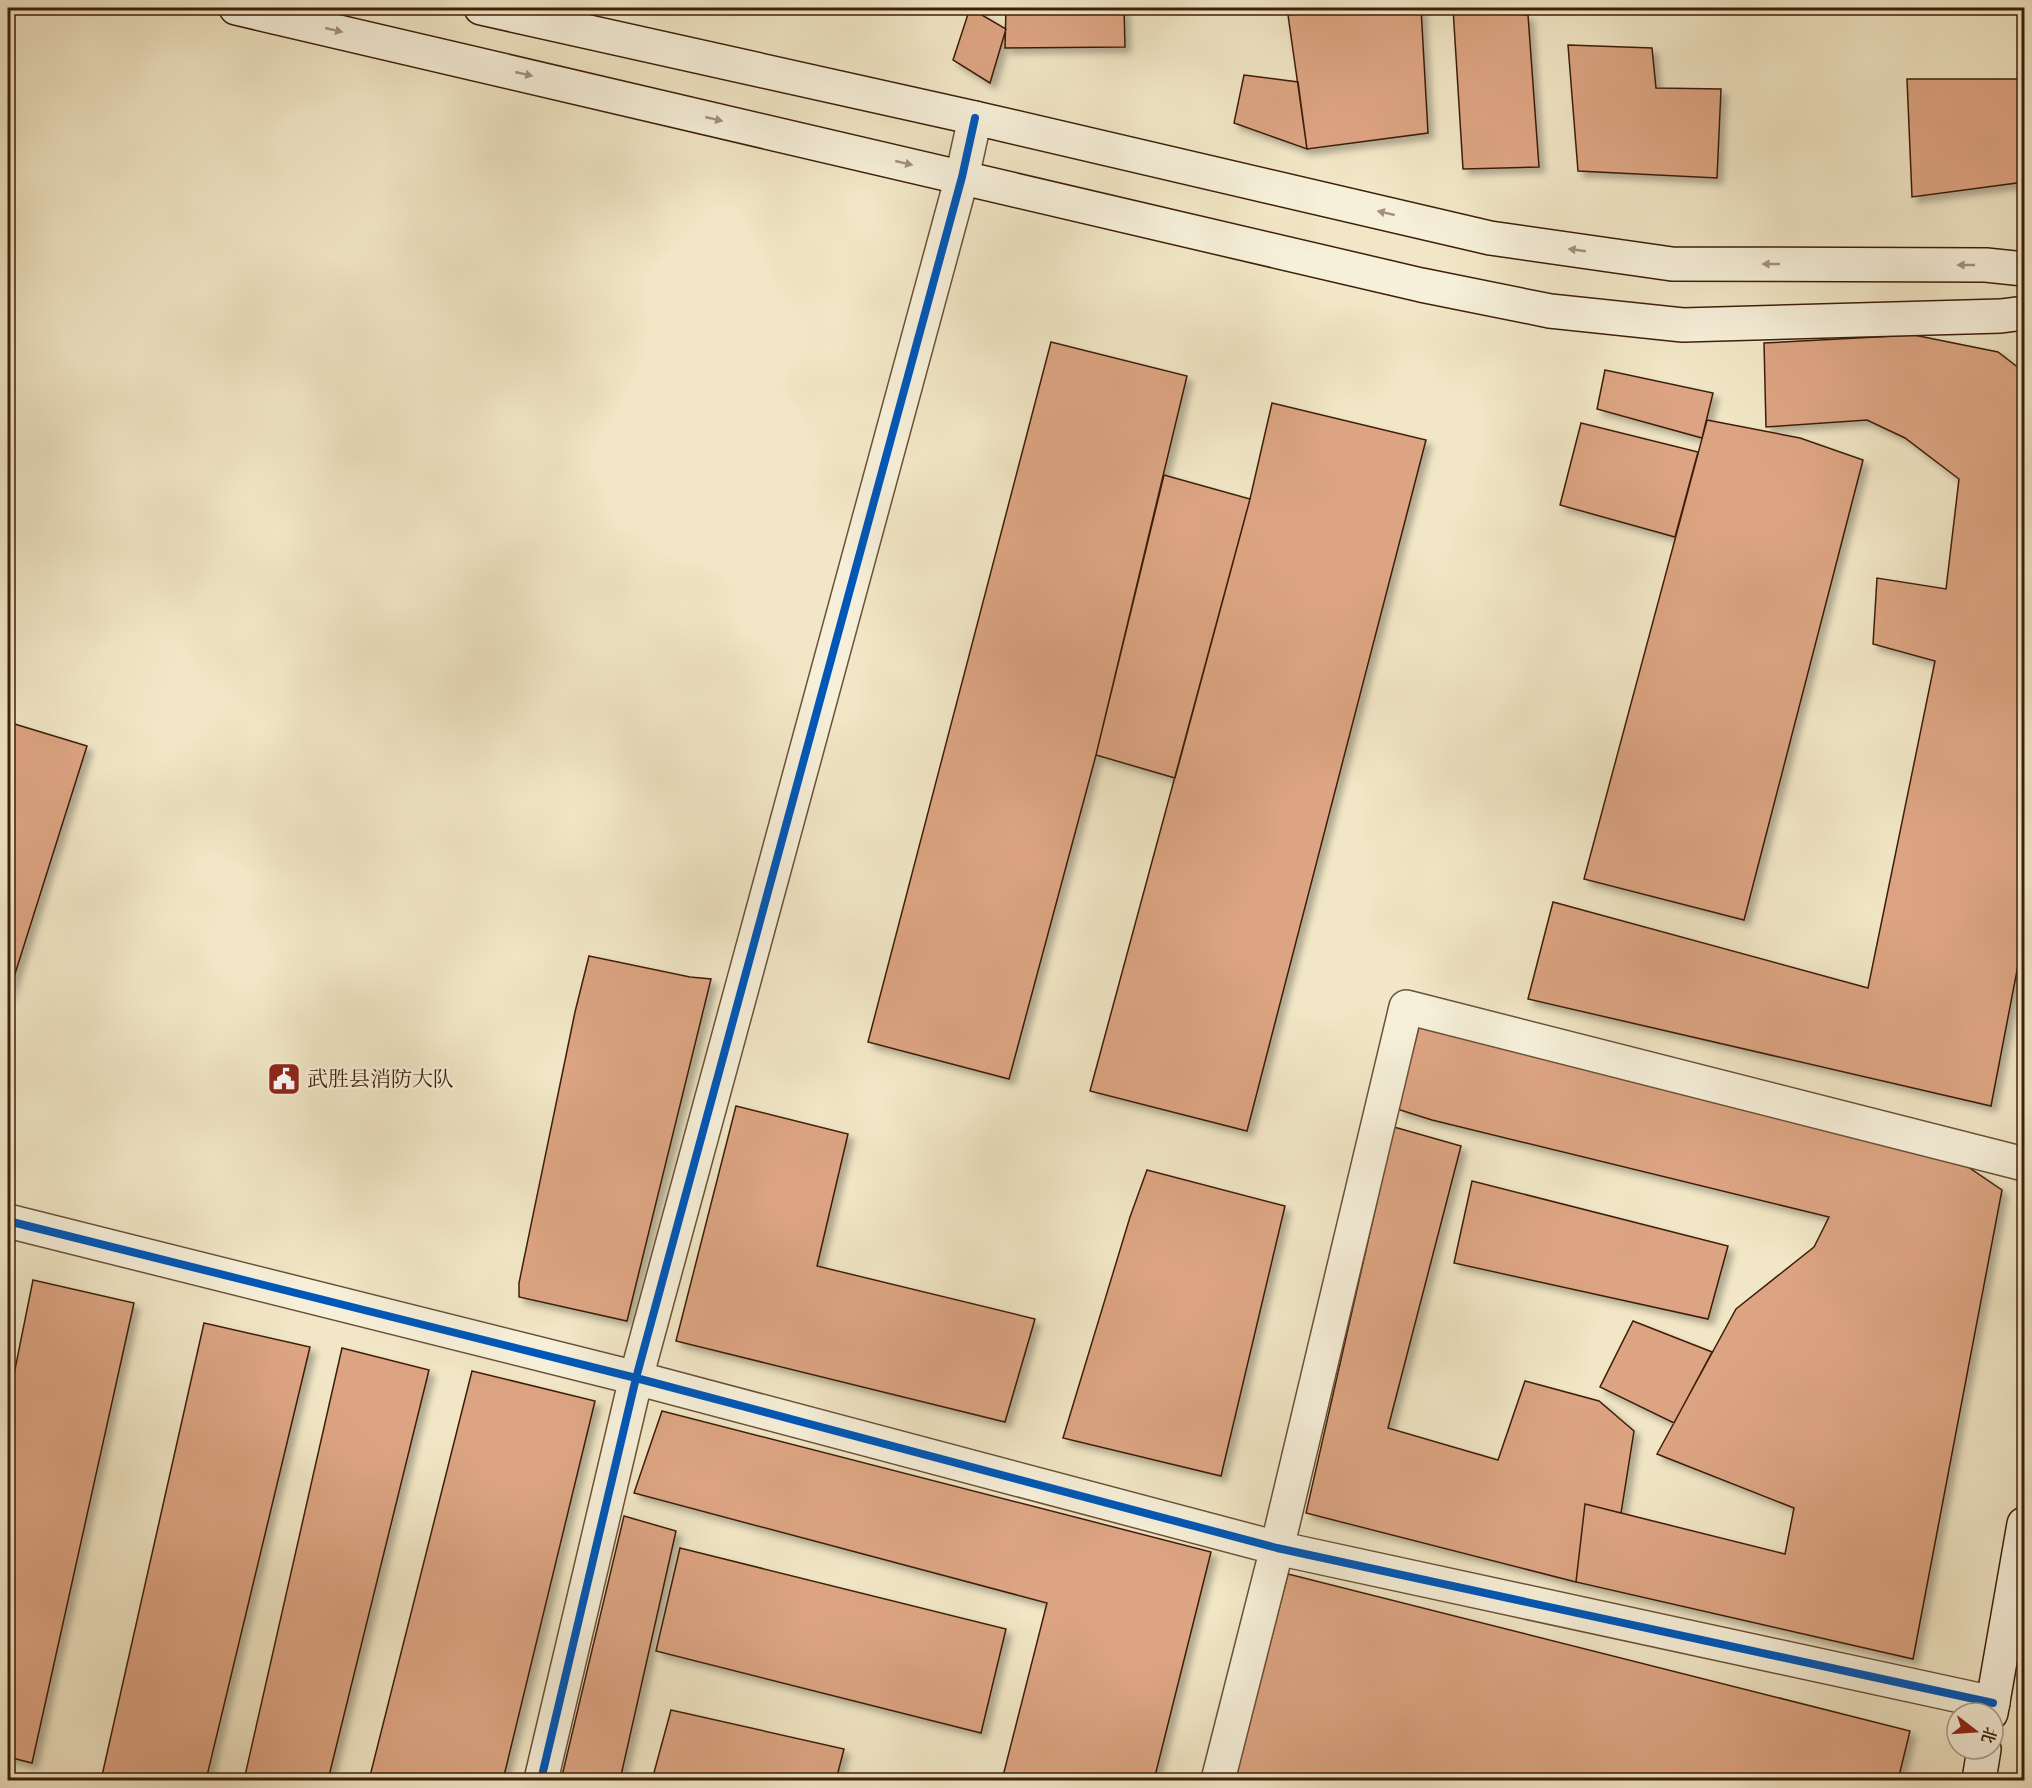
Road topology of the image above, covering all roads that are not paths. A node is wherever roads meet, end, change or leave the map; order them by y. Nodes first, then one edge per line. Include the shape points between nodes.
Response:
1 (236, 8) edge
2 (481, 8) edge
3 (975, 118) junction
4 (963, 177) junction
5 (2025, 269) edge
6 (2025, 313) edge
7 (2025, 1164) edge
8 (8, 1221) edge
9 (636, 1378) junction
10 (2025, 1524) edge
11 (1277, 1548) junction
12 (1961, 1701) edge
13 (1993, 1701) edge
14 (1982, 1761) edge
15 (542, 1780) edge
16 (1218, 1780) edge
17 (1979, 1780) edge

1 -> 4 street
2 - 3 street
3 - 4 street
5 -> 3 street via 1986,265 1672,264 1524,243
4 - 6 street via 1421,285 1550,311 1683,325
4 - 9 street
7 - 11 street via 1407,1007
8 - 9 street
9 - 11 street
9 - 15 street
10 - 13 street
11 - 12 street
11 - 16 street
14 - 17 street

